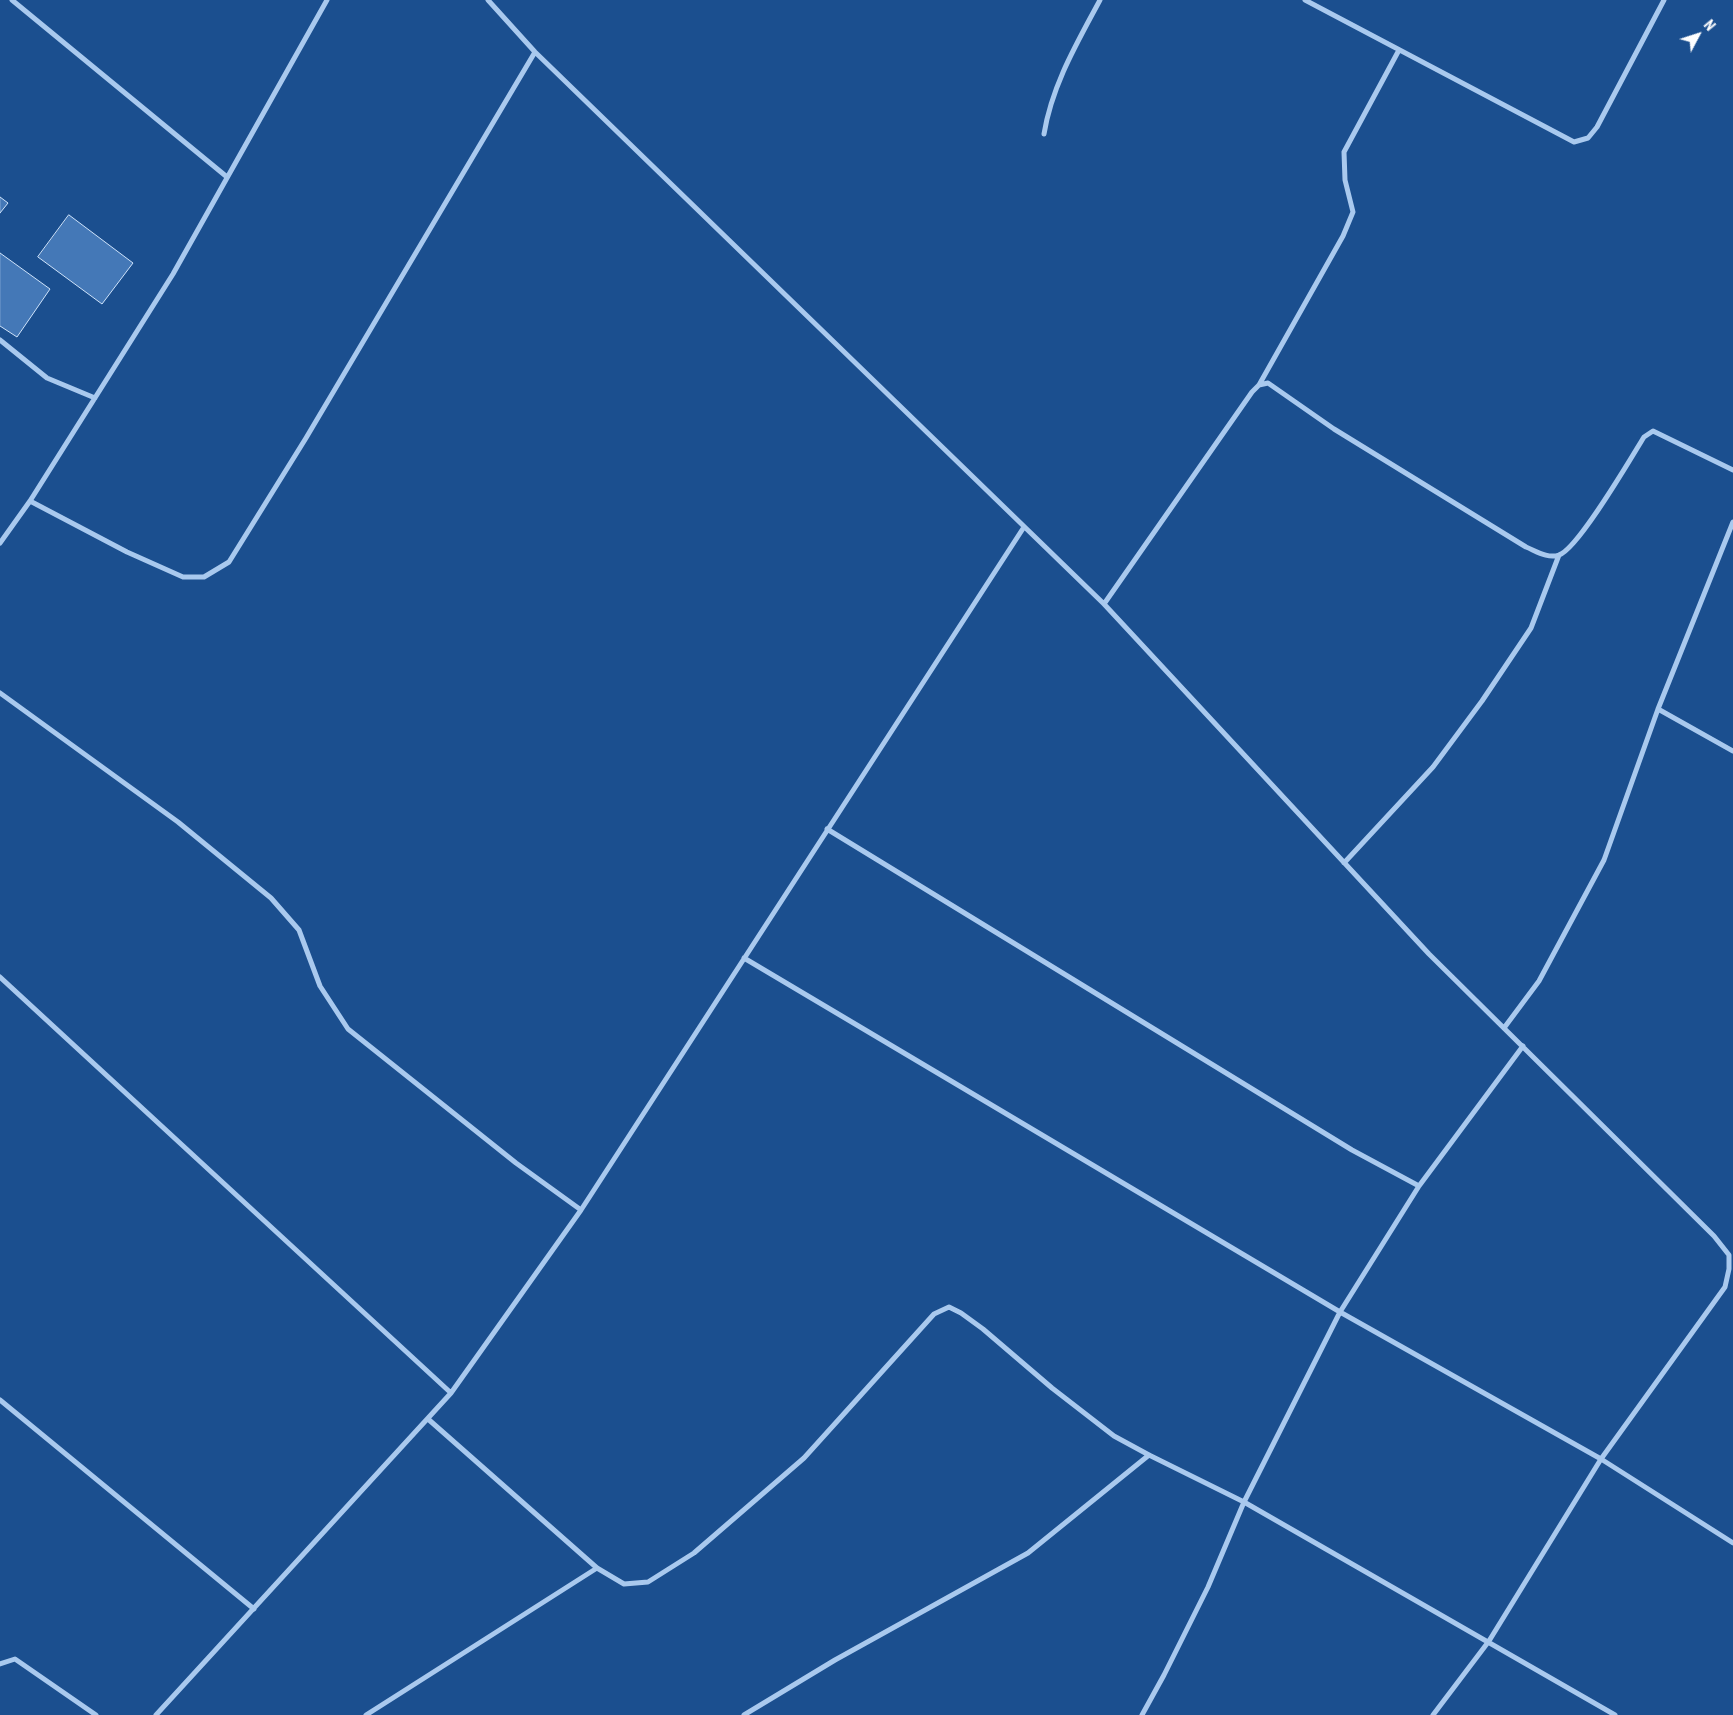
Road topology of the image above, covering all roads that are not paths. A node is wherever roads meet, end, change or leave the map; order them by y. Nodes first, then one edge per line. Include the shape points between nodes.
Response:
1 (12, 0) edge
2 (327, 0) edge
3 (488, 0) edge
4 (1100, 0) edge
5 (1305, 0) edge
6 (1664, 0) edge
7 (1399, 50) junction
8 (535, 52) junction
9 (1044, 134) dead end
10 (227, 177) junction
11 (0, 340) edge
12 (1259, 386) junction
13 (94, 398) junction
14 (1733, 470) edge
15 (30, 501) junction
16 (1733, 522) edge
17 (1024, 527) junction
18 (0, 543) edge
19 (1558, 556) junction
20 (1104, 604) junction
21 (0, 693) edge
22 (1658, 709) junction
23 (1733, 750) edge
24 (827, 829) junction
25 (1344, 863) junction
26 (744, 958) junction
27 (0, 977) edge
28 (1504, 1028) junction
29 (1523, 1046) junction
30 (1419, 1186) junction
31 (581, 1210) junction
32 (1731, 1257) edge
33 (1340, 1312) junction
34 (451, 1394) junction
35 (0, 1400) edge
36 (428, 1419) junction
37 (1149, 1455) junction
38 (1601, 1458) junction
39 (1244, 1502) junction
40 (1733, 1543) edge
41 (597, 1568) junction
42 (254, 1609) junction
43 (1489, 1642) junction
44 (0, 1664) edge
45 (96, 1715) edge
46 (156, 1715) edge
47 (366, 1715) edge
48 (744, 1715) edge
49 (1142, 1715) edge
50 (1433, 1715) edge
51 (1615, 1715) edge

1 - 10 street
2 - 10 street
3 - 8 street
4 - 9 street via 1068,57 1048,111
5 - 7 street
6 - 7 street via 1596,126 1588,138 1574,142
7 - 12 street via 1344,152 1345,180 1353,212 1350,220
8 - 15 street via 229,562 204,577 183,577 127,552
8 - 17 street
10 - 13 street via 173,274
11 - 13 street via 47,378
12 - 19 street via 1268,383 1334,429 1526,547 1546,556
12 - 20 street
13 - 15 street
14 - 19 street via 1653,431 1644,437 1605,501 1568,549
15 - 18 street
16 - 22 street
17 - 20 street
17 - 24 street
19 - 25 street via 1531,628 1482,701 1433,767
20 - 25 street
21 - 31 street via 178,822 271,898 299,930 320,986 348,1029 516,1164
22 - 23 street
22 - 28 street via 1604,860 1539,981
24 - 26 street
24 - 30 street via 1352,1150
25 - 28 street
26 - 31 street
26 - 33 street
27 - 34 street
28 - 29 street
29 - 30 street
29 - 32 street via 1714,1236
30 - 33 street
31 - 34 street
32 - 38 street via 1725,1287
33 - 38 street
33 - 39 street
34 - 36 street
35 - 42 street
36 - 41 street
36 - 42 street
37 - 39 street
37 - 41 street via 1114,1436 983,1329 949,1307 934,1314 804,1458 694,1553 648,1582 624,1584
37 - 48 street via 1028,1552
38 - 40 street
38 - 43 street
39 - 43 street
39 - 49 street via 1208,1587
41 - 47 street
42 - 46 street
43 - 50 street
43 - 51 street
44 - 45 street via 16,1658

